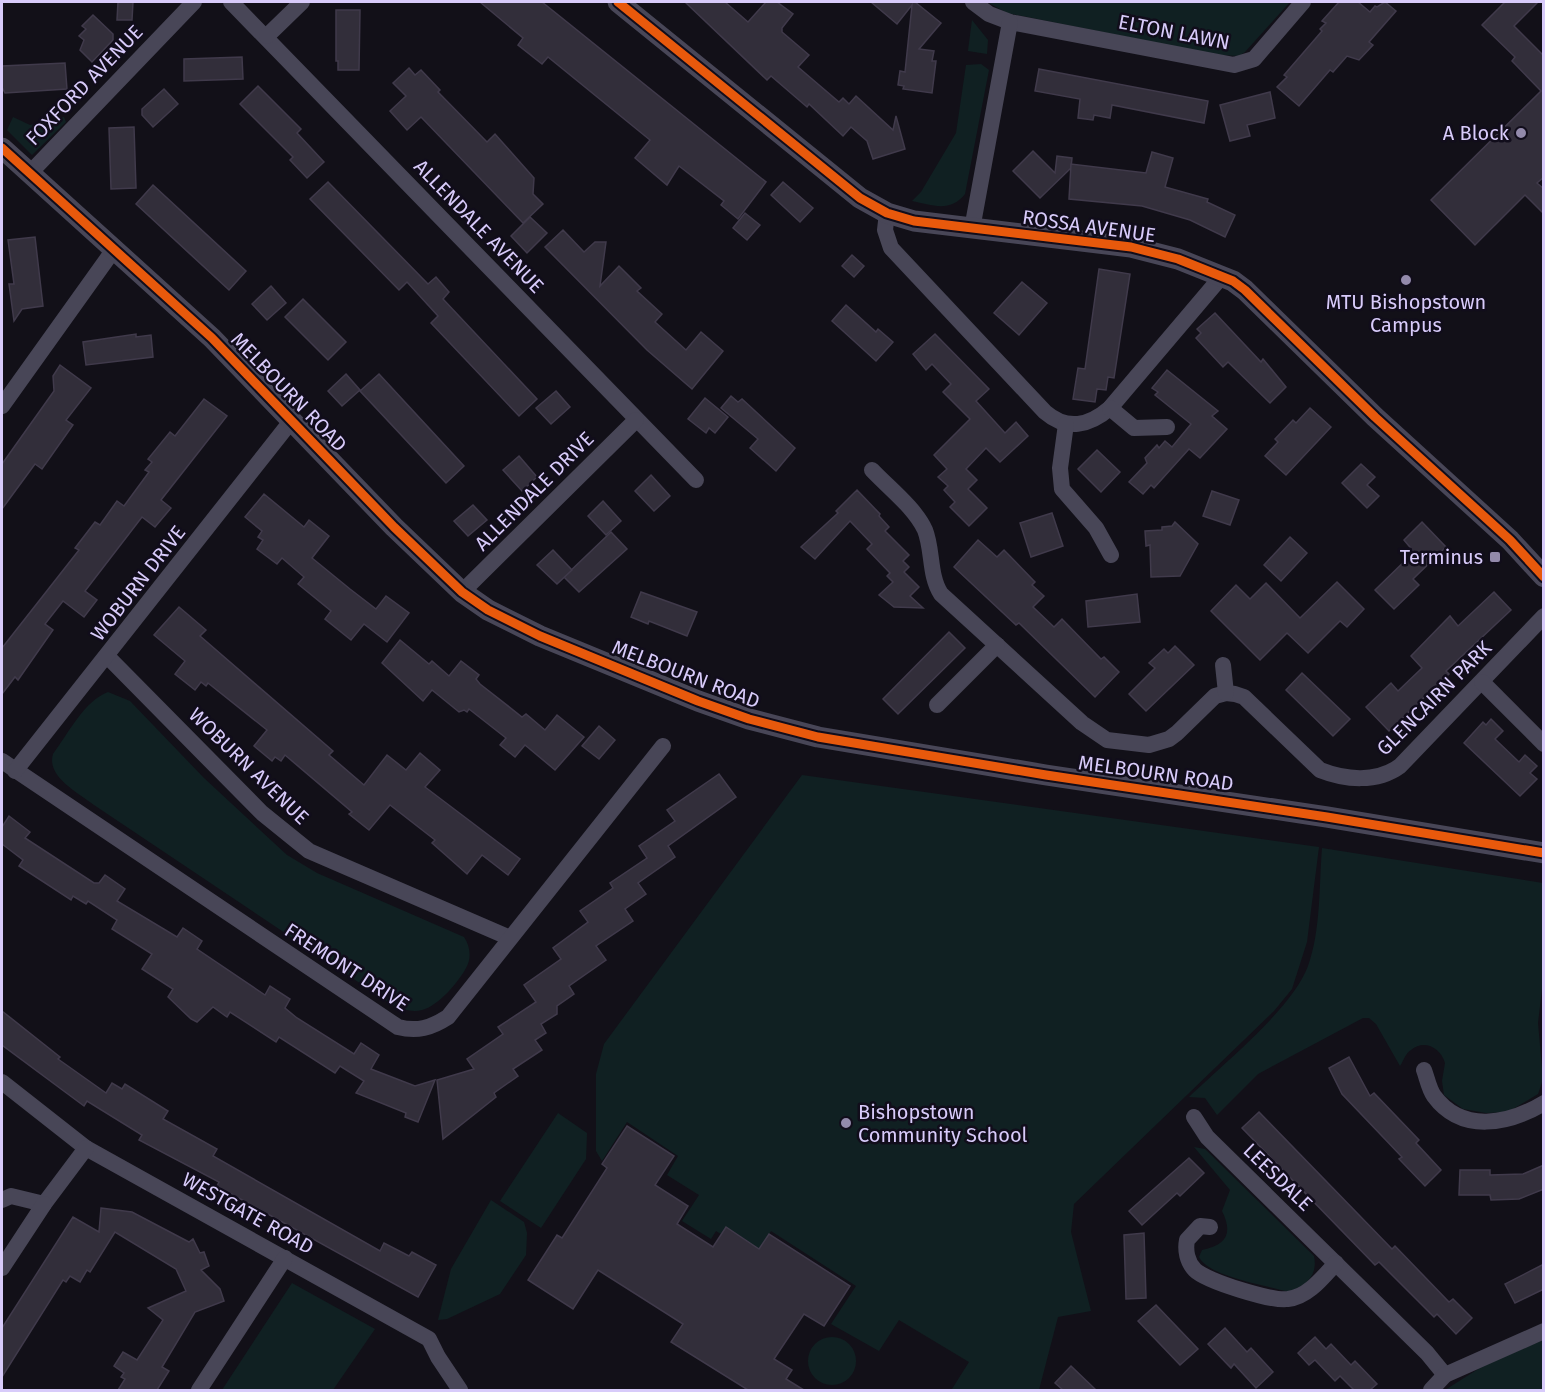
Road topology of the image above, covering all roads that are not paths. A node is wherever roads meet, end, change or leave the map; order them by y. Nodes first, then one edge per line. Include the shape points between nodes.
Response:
1 (194, 2) edge
2 (231, 2) edge
3 (302, 2) edge
4 (618, 2) edge
5 (973, 2) edge
6 (1303, 2) edge
7 (1010, 22) junction
8 (267, 36) junction
9 (2, 147) edge
10 (30, 173) junction
11 (887, 213) junction
12 (972, 228) junction
13 (115, 249) junction
14 (1222, 276) junction
15 (2, 406) edge
16 (1110, 408) junction
17 (292, 420) junction
18 (636, 420) junction
19 (1066, 424) junction
20 (1167, 427) dead end
21 (872, 470) dead end
22 (696, 480) dead end
23 (1111, 555) dead end
24 (1544, 577) edge
25 (462, 592) junction
26 (1544, 616) edge
27 (997, 645) junction
28 (107, 656) junction
29 (1223, 665) dead end
30 (1482, 682) junction
31 (1226, 693) junction
32 (937, 705) dead end
33 (1544, 744) edge
34 (663, 746) dead end
35 (8, 766) edge
36 (1544, 853) edge
37 (510, 938) junction
38 (1424, 1070) dead end
39 (2, 1082) edge
40 (1544, 1103) edge
41 (1194, 1117) dead end
42 (86, 1148) junction
43 (2, 1200) edge
44 (44, 1204) junction
45 (1210, 1227) dead end
46 (285, 1258) junction
47 (1336, 1263) junction
48 (2, 1268) edge
49 (1544, 1331) edge
50 (1445, 1376) junction
51 (199, 1390) edge
52 (460, 1390) edge
53 (1431, 1390) edge

1 - 10 street, FOXFORD AVENUE
2 - 8 street, ALLENDALE AVENUE
3 - 8 street
4 - 11 street, ROSSA AVENUE via 860,198
5 - 7 street, ELTON LAWN
6 - 7 street, ELTON LAWN via 1254,59 1234,65
7 - 12 street
8 - 18 street, ALLENDALE AVENUE
9 - 10 street, MELBOURN ROAD
10 - 13 street, MELBOURN ROAD
11 - 12 street, ROSSA AVENUE via 914,221
11 - 19 street via 885,230 891,248 1045,412
12 - 14 street, ROSSA AVENUE via 1131,247 1157,252
13 - 15 street
13 - 17 street, MELBOURN ROAD via 212,338
14 - 16 street
14 - 24 street, ROSSA AVENUE via 1270,312
16 - 19 street via 1090,422
16 - 20 street via 1134,428
17 - 25 street, MELBOURN ROAD
17 - 28 street, WOBURN DRIVE
18 - 22 street, ALLENDALE AVENUE
18 - 25 street, ALLENDALE DRIVE
19 - 23 street via 1060,468 1062,489 1096,528
21 - 27 street via 920,521 942,594
25 - 36 street, MELBOURN ROAD via 515,624 648,681 749,718 818,737
26 - 30 street, GLENCAIRN PARK
27 - 31 street via 1082,723 1107,740 1149,745 1169,739 1206,702
27 - 32 street
28 - 35 street, WOBURN DRIVE
28 - 37 street, WOBURN AVENUE via 262,813 309,851
29 - 31 street
30 - 31 street, GLENCAIRN PARK via 1400,766 1371,779 1320,770 1244,697
30 - 33 street
34 - 37 street, FREMONT DRIVE
35 - 37 street, FREMONT DRIVE via 398,1027 425,1029 448,1017
38 - 40 street via 1433,1095 1446,1108 1471,1121 1512,1120
39 - 42 street, WESTGATE ROAD
41 - 47 street, LEESDALE via 1207,1137
42 - 44 street
42 - 46 street, WESTGATE ROAD
43 - 44 street via 11,1196
44 - 48 street
45 - 47 street via 1200,1226 1187,1240 1187,1254 1194,1269 1277,1300 1301,1296
46 - 51 street
46 - 52 street, WESTGATE ROAD via 429,1339
47 - 50 street, LEESDALE via 1427,1353
49 - 50 street
50 - 53 street

